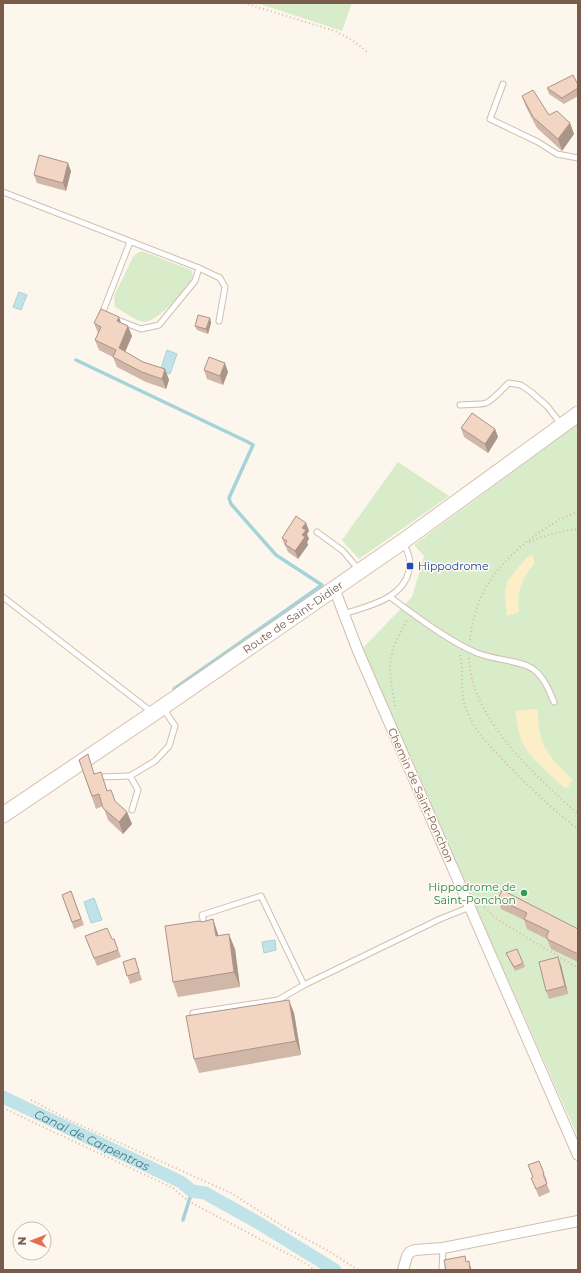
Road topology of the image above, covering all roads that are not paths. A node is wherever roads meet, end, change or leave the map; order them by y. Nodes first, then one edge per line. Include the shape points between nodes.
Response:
1 (503, 84) dead end
2 (578, 158) edge
3 (3, 192) edge
4 (130, 242) junction
5 (200, 268) junction
6 (219, 321) dead end
7 (460, 405) dead end
8 (578, 414) edge
9 (562, 425) junction
10 (317, 532) dead end
11 (402, 542) junction
12 (359, 571) junction
13 (334, 588) junction
14 (3, 597) edge
15 (390, 597) junction
16 (344, 614) junction
17 (554, 702) dead end
18 (158, 710) junction
19 (130, 776) junction
20 (100, 777) edge
21 (132, 810) dead end
22 (3, 815) edge
23 (470, 907) junction
24 (207, 933) edge
25 (304, 985) junction
26 (193, 1013) edge
27 (578, 1155) edge
28 (578, 1221) edge
29 (443, 1248) junction
30 (403, 1270) edge
31 (442, 1270) edge

1 - 2 lane via 490,119 557,154
3 - 4 lane
4 - 5 lane
4 - 5 lane via 102,314 141,329 159,325 195,281
5 - 6 lane via 220,278 224,287
7 - 9 lane via 486,403 509,384 521,385 547,406
8 - 9 main road, Route de Saint-Didier
9 - 11 main road, Route de Saint-Didier
10 - 12 lane via 343,551
11 - 12 main road, Route de Saint-Didier
11 - 15 lane via 409,555 410,566 402,586
12 - 13 main road, Route de Saint-Didier
13 - 16 street, Chemin de Saint-Ponchon
13 - 18 main road, Route de Saint-Didier
14 - 18 lane
15 - 16 lane
15 - 17 lane via 469,650 532,668 542,677
16 - 23 street, Chemin de Saint-Ponchon
18 - 19 lane via 175,726 169,746 155,761
18 - 22 main road, Route de Saint-Didier
19 - 20 lane
19 - 21 lane via 138,790
23 - 25 lane
23 - 27 street, Chemin de Saint-Ponchon
24 - 25 lane via 202,915 260,896
25 - 26 lane via 278,1000
28 - 29 street
29 - 30 street via 410,1252
29 - 31 lane

